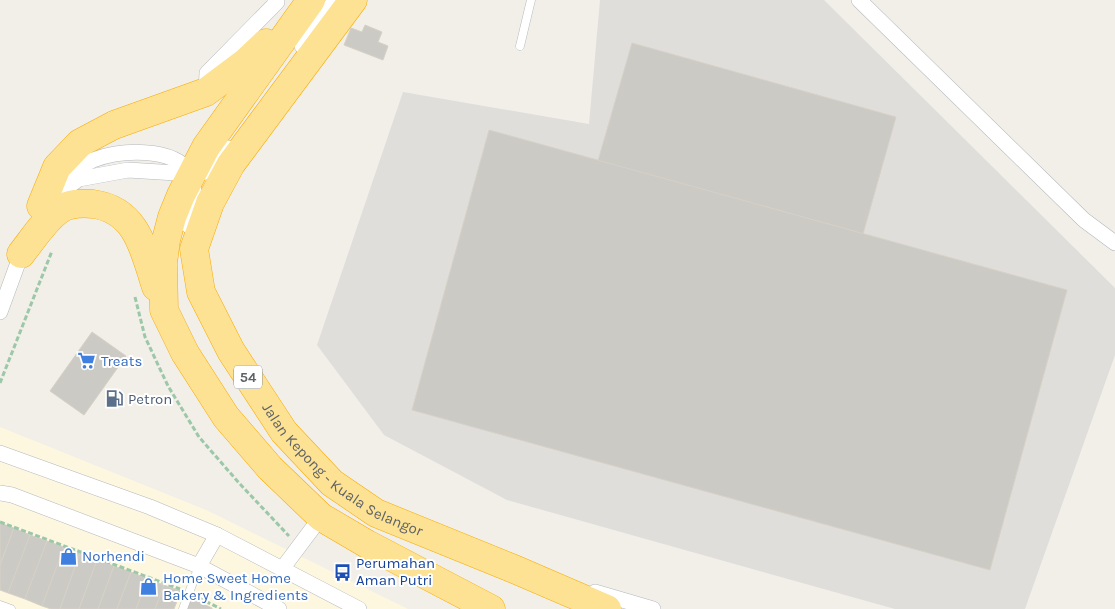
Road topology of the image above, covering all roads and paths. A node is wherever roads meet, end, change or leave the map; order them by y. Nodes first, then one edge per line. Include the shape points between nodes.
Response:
1 (353, 0) edge
2 (531, 0) edge
3 (859, 0) edge
4 (277, 1) edge
5 (318, 1) edge
6 (520, 46) dead end
7 (206, 92) junction
8 (192, 174) junction
9 (41, 206) junction
10 (1115, 243) edge
11 (194, 249) junction
12 (52, 250) dead end
13 (21, 254) junction
14 (134, 294) dead end
15 (164, 310) junction
16 (0, 312) edge
17 (0, 383) edge
18 (0, 453) edge
19 (0, 493) edge
20 (321, 517) junction
21 (0, 522) edge
22 (217, 535) junction
23 (294, 541) dead end
24 (199, 566) junction
25 (282, 569) junction
26 (514, 569) junction
27 (188, 593) junction
28 (0, 605) edge
29 (11, 609) edge
30 (183, 609) edge
31 (221, 609) edge
32 (279, 609) edge
33 (360, 609) edge
34 (491, 609) edge
35 (607, 609) edge
36 (652, 609) edge

1 - 11 highway, Jalan Kepong - Kuala Selangor / 54 via 231,164 210,204
2 - 6 lane
3 - 10 street via 1084,220
4 - 7 street via 207,73
5 - 7 highway
5 - 8 highway via 223,122
7 - 9 highway via 114,124 80,143 57,167
8 - 9 street via 181,164 163,156 116,154 80,167 55,187
8 - 11 street via 196,201 188,230
8 - 15 highway via 175,210 166,240 162,271
9 - 13 street
11 - 26 highway, Jalan Kepong - Kuala Selangor / 54 via 201,292 231,351 284,432 332,482 376,513
12 - 17 path
13 - 15 highway via 60,210 79,202 101,205 120,214 132,225 142,243
13 - 16 street
14 - 23 path via 145,337 168,386 200,437
15 - 20 highway via 185,353 226,417 270,468
18 - 22 street via 150,507
19 - 24 street
20 - 25 street
20 - 34 highway
21 - 27 path
22 - 24 street
22 - 25 street
24 - 27 lane
24 - 32 street
25 - 33 street
26 - 35 highway, Jalan Kepong - Kuala Selangor / 54
26 - 36 street
27 - 30 lane
27 - 31 path
28 - 29 lane

